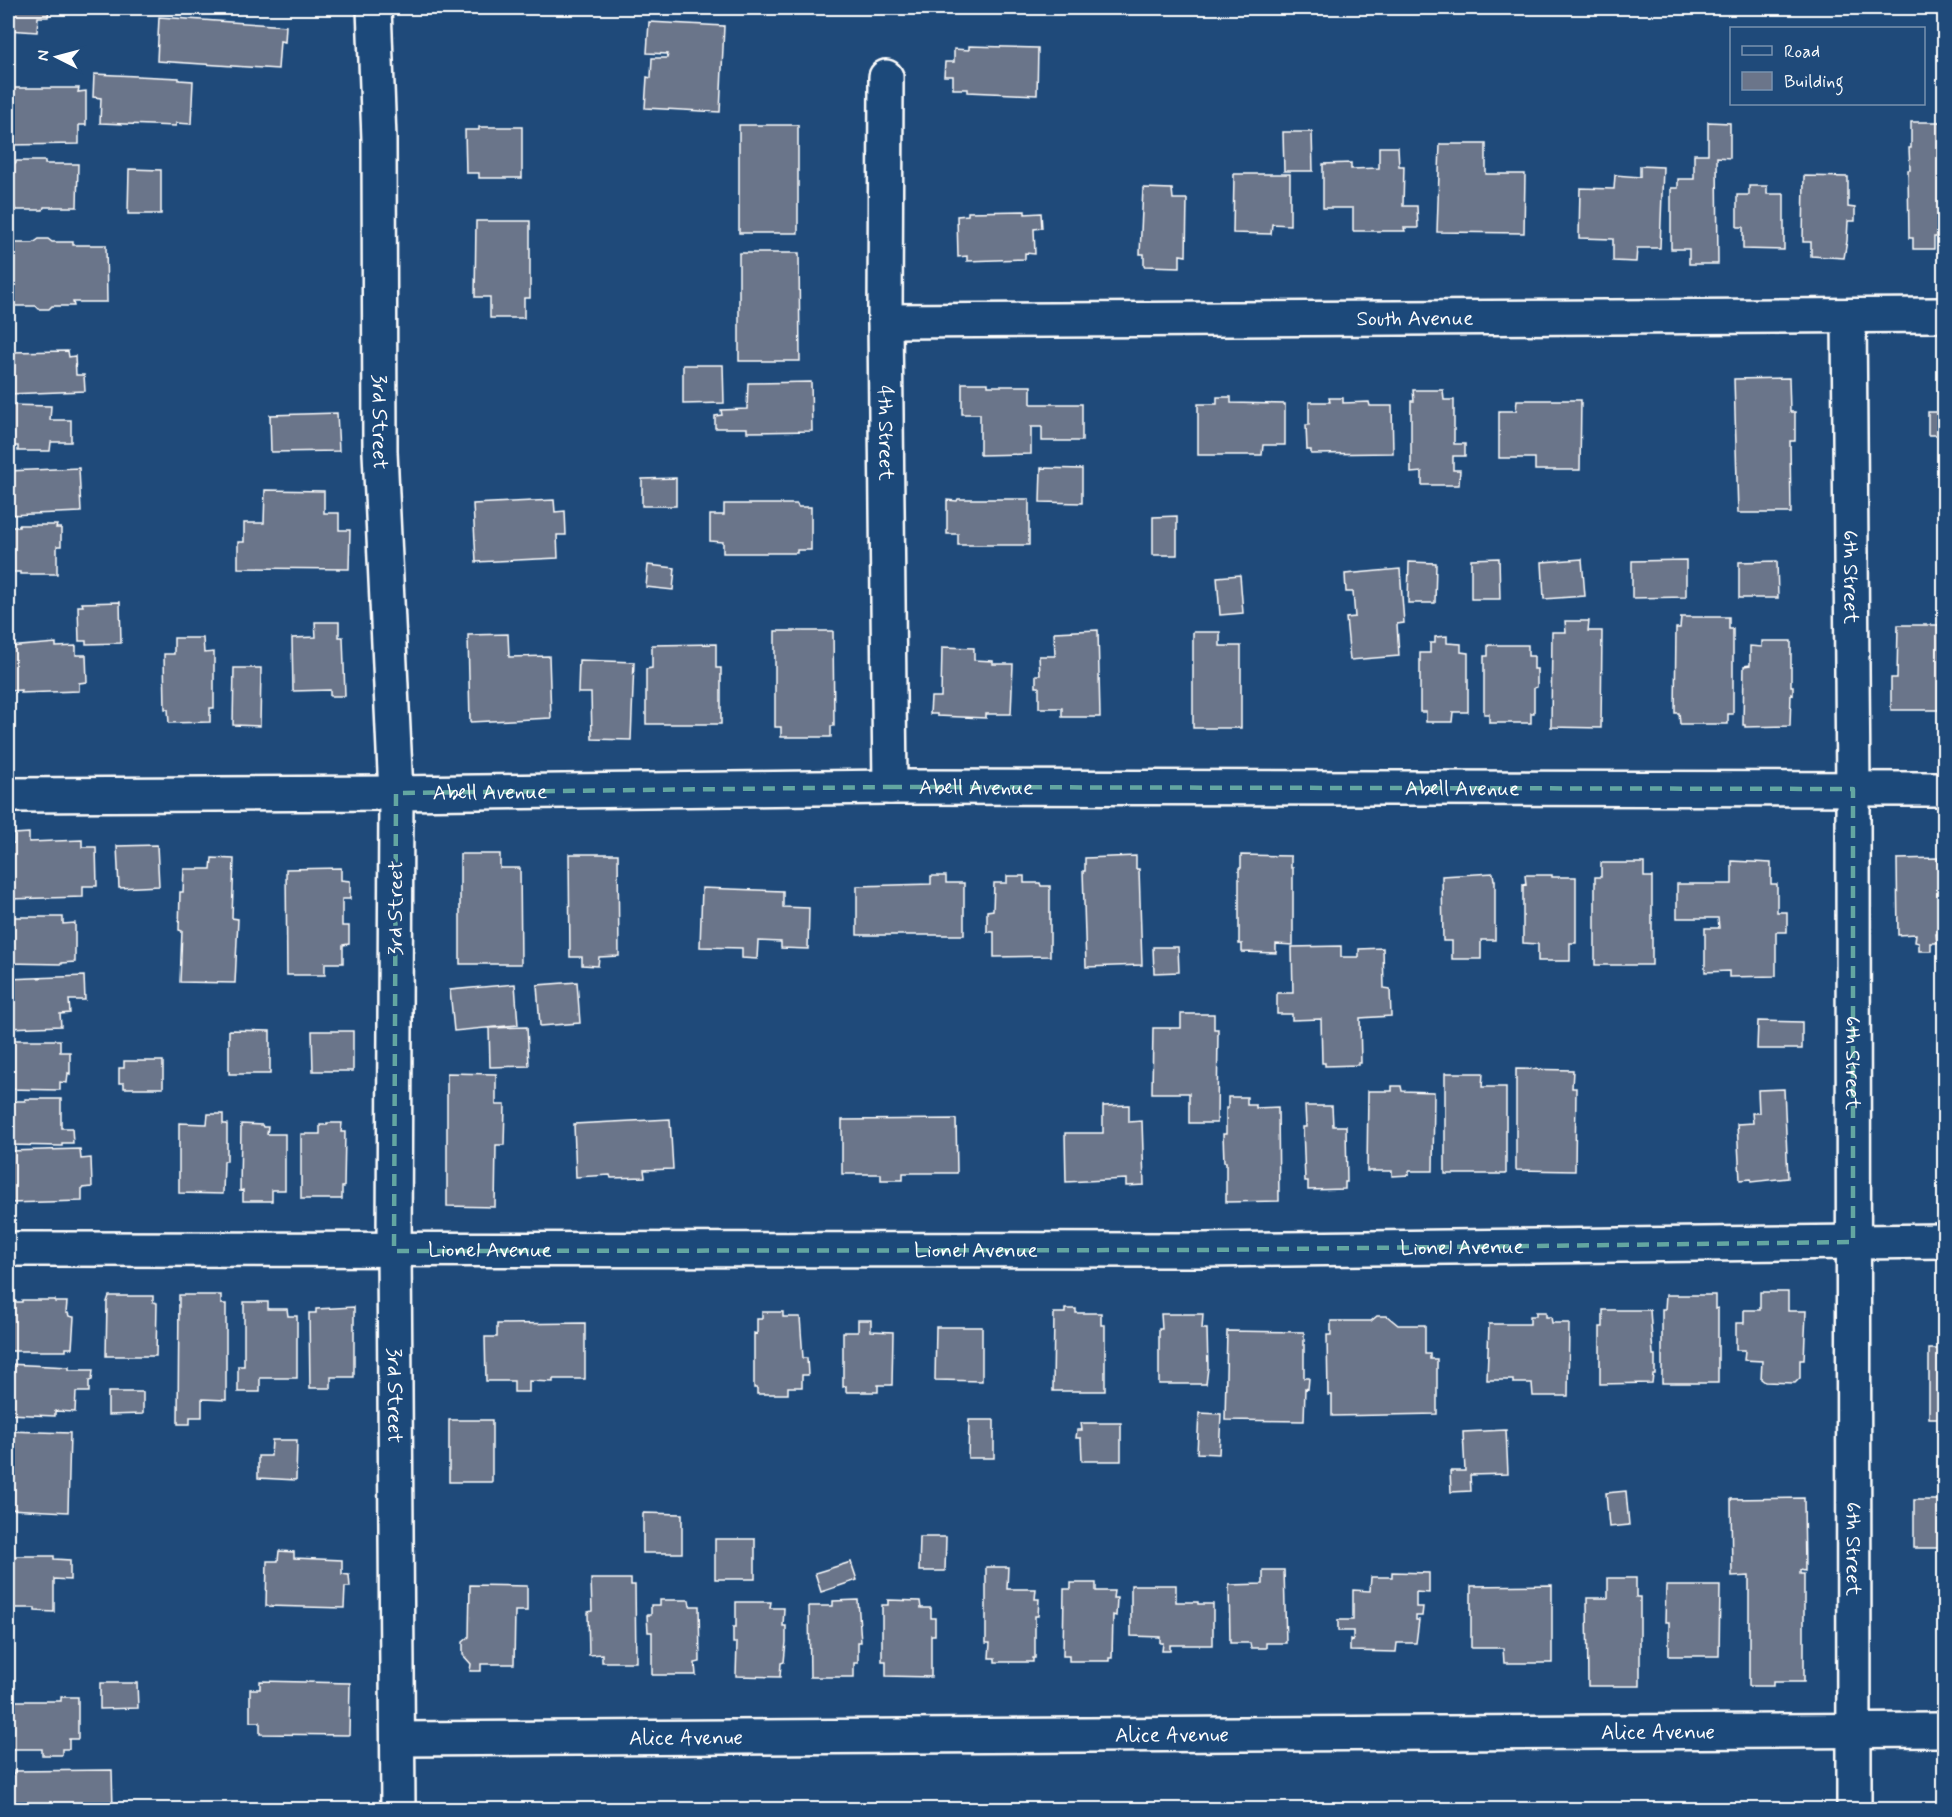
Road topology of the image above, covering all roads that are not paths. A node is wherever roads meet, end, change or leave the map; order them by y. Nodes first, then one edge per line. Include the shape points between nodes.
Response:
1 (374, 8) edge
2 (886, 77) dead end
3 (1944, 315) edge
4 (1849, 316) junction
5 (885, 321) junction
6 (890, 787) junction
7 (1853, 789) junction
8 (1944, 789) edge
9 (396, 793) junction
10 (8, 795) edge
11 (1944, 1241) edge
12 (1853, 1242) junction
13 (8, 1249) edge
14 (394, 1251) junction
15 (1854, 1730) junction
16 (1944, 1730) edge
17 (398, 1739) junction
18 (398, 1809) edge
19 (1854, 1809) edge

1 - 9 street, 3rd Street via 379,139 380,452
2 - 5 street, 4th Street
3 - 4 street, South Avenue
4 - 5 street, South Avenue
4 - 7 street, 6th Street
5 - 6 street, 4th Street
6 - 7 street, Abell Avenue
6 - 9 street, Abell Avenue
7 - 8 street, Abell Avenue
7 - 12 street, 6th Street
9 - 10 street, Abell Avenue
9 - 14 street, 3rd Street
11 - 12 street, Lionel Avenue
12 - 14 street, Lionel Avenue via 1203,1250
12 - 15 street, 6th Street
13 - 14 street, Lionel Avenue
14 - 17 street, 3rd Street
15 - 16 street, Alice Avenue
15 - 17 street, Alice Avenue
15 - 19 street, 6th Street
17 - 18 street, 3rd Street

